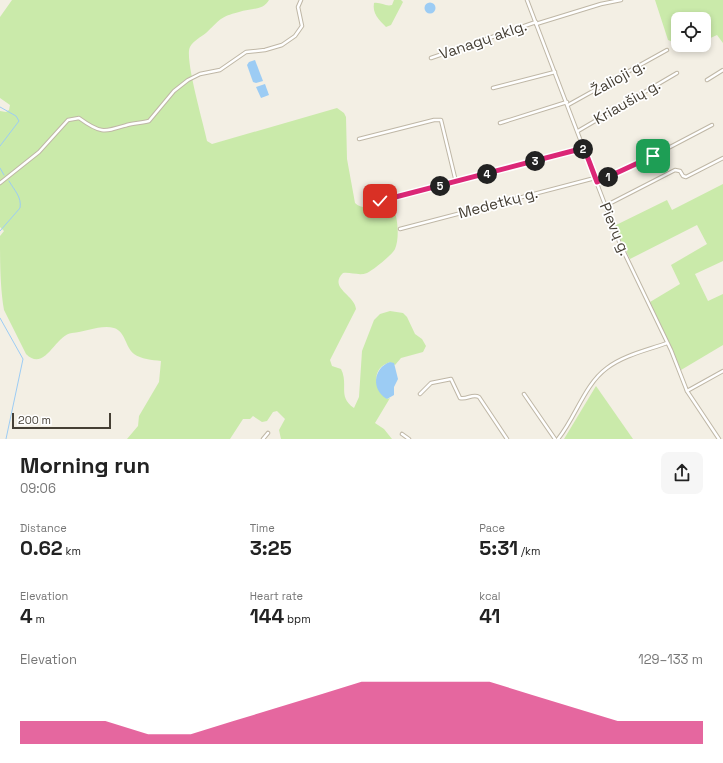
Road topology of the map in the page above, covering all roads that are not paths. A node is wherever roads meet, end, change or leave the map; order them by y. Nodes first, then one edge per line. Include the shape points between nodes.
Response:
1 (301, 0) edge
2 (527, 0) edge
3 (621, 0) edge
4 (536, 23) junction
5 (667, 50) dead end
6 (431, 58) dead end
7 (723, 70) edge
8 (555, 72) junction
9 (677, 74) dead end
10 (707, 80) dead end
11 (493, 88) dead end
12 (568, 103) junction
13 (500, 122) dead end
14 (712, 125) dead end
15 (578, 131) junction
16 (359, 139) dead end
17 (584, 148) junction
18 (723, 158) edge
19 (595, 178) junction
20 (456, 182) junction
21 (597, 182) junction
22 (0, 183) edge
23 (380, 201) dead end
24 (604, 206) junction
25 (400, 228) dead end
26 (668, 343) junction
27 (723, 372) edge
28 (687, 391) junction
29 (420, 394) dead end
30 (524, 394) dead end
31 (268, 432) dead end
32 (402, 434) dead end
33 (263, 439) edge
34 (409, 439) edge
35 (507, 439) edge
36 (555, 439) edge
37 (558, 439) edge
38 (719, 439) edge

1 - 22 street via 298,7 302,26 291,40 273,49 246,52 220,70 200,74 188,80 174,91 149,121 109,131 90,126 79,118 68,120 39,152
2 - 4 street, Pievų g.
3 - 4 street, Vanagų aklg.
4 - 6 street, Vanagų aklg.
4 - 8 street, Pievų g.
5 - 12 street, Žalioji g.
7 - 10 street
8 - 11 street
8 - 12 street, Pievų g.
9 - 15 street, Kriaušių g.
12 - 13 street, Žalioji g.
12 - 15 street, Pievų g.
14 - 21 street
15 - 17 street, Pievų g.
16 - 20 street via 441,120
17 - 19 street, Pievų g.
17 - 20 street
18 - 24 street via 686,177 675,170
19 - 21 street, Pievų g.
19 - 25 street, Medetkų g.
20 - 23 street
21 - 24 street, Pievų g.
24 - 26 street, Pievų g.
26 - 28 street, Pievų g.
26 - 37 street via 618,361 606,368
27 - 28 street
28 - 38 street, Pievų g.
29 - 35 street via 431,383 451,379 460,398 476,395 479,397
30 - 36 street
31 - 33 street
32 - 34 street

